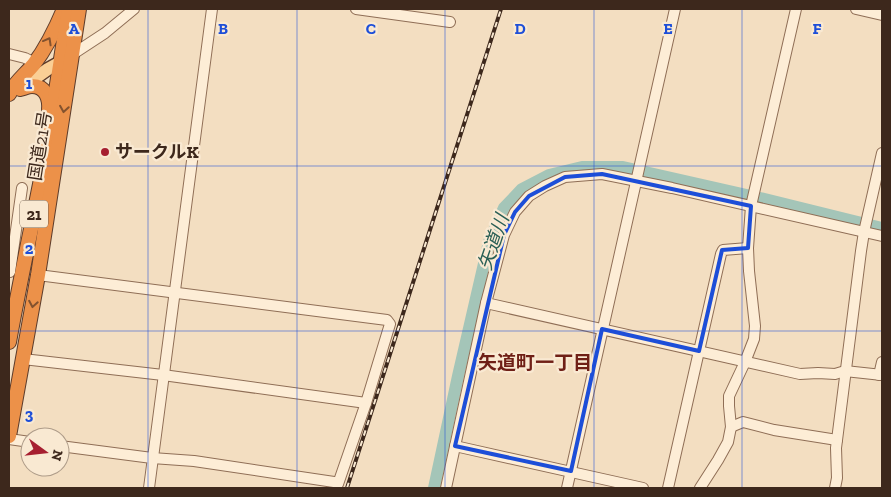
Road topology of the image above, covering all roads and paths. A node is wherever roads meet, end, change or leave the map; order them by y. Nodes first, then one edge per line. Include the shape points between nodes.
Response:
1 (64, 9) edge
2 (69, 9) edge
3 (79, 9) edge
4 (134, 9) edge
5 (212, 9) edge
6 (356, 9) edge
7 (675, 9) edge
8 (796, 9) edge
9 (856, 9) edge
10 (882, 15) edge
11 (450, 22) dead end
12 (9, 54) edge
13 (73, 54) junction
14 (35, 62) junction
15 (61, 62) junction
16 (14, 91) edge
17 (9, 98) edge
18 (882, 153) edge
19 (42, 175) junction
20 (636, 179) junction
21 (22, 188) dead end
22 (751, 205) junction
23 (13, 228) edge
24 (865, 231) junction
25 (882, 236) edge
26 (748, 248) junction
27 (13, 272) edge
28 (38, 275) junction
29 (174, 293) junction
30 (486, 303) junction
31 (602, 329) junction
32 (9, 342) edge
33 (699, 351) junction
34 (23, 359) junction
35 (745, 362) junction
36 (882, 362) edge
37 (845, 371) junction
38 (163, 375) junction
39 (880, 375) edge
40 (366, 403) junction
41 (731, 427) junction
42 (9, 438) edge
43 (837, 440) junction
44 (456, 446) junction
45 (70, 447) edge
46 (152, 458) junction
47 (570, 471) junction
48 (338, 486) edge
49 (149, 488) edge
50 (446, 488) edge
51 (567, 488) edge
52 (642, 488) edge
53 (668, 488) edge
54 (700, 488) edge
55 (835, 488) edge

14 -> 1 highway
2 - 15 highway, 国道21号 / 21
3 - 13 highway, 国道21号 / 21
4 - 13 street
5 - 29 street
6 - 11 street
7 - 20 street
8 - 22 street
9 - 10 street
12 - 14 street
13 - 15 main road
13 -> 28 highway, 国道21号 / 21
14 - 16 highway
15 - 16 main road
15 - 19 highway, 国道21号 / 21
16 - 17 main road
16 - 19 highway, 21 via 38,87 50,102
18 - 24 street
19 - 27 highway, 国道21号 / 21
20 - 22 street
20 - 30 street via 602,174 565,177 529,196 515,212 504,235
20 - 31 street
21 - 23 street
22 - 24 street
22 - 26 street
23 - 27 street
24 - 25 street
24 - 37 street
26 - 33 street via 723,250 721,254
26 - 35 street via 755,326 754,339
27 - 32 highway, 国道21号 / 21
28 - 29 street
28 -> 34 highway, 国道21号 / 21
29 - 38 street
29 - 40 street via 387,320 390,324
30 - 31 street
30 - 44 street
31 - 33 street
31 - 47 street
33 - 35 street
33 - 53 street
34 - 38 street
34 - 42 highway, 国道21号 / 21
35 - 37 street via 800,374
35 - 41 street via 729,396
36 - 39 street
37 - 39 street
37 - 43 street
38 - 40 street
38 - 46 street
40 - 48 street
41 - 43 street via 743,422
41 - 54 street via 728,442
43 - 55 street
44 - 47 street
44 - 50 street
45 - 46 street
46 - 48 street via 194,461 334,482
46 - 49 street
47 - 51 street
47 - 52 street

